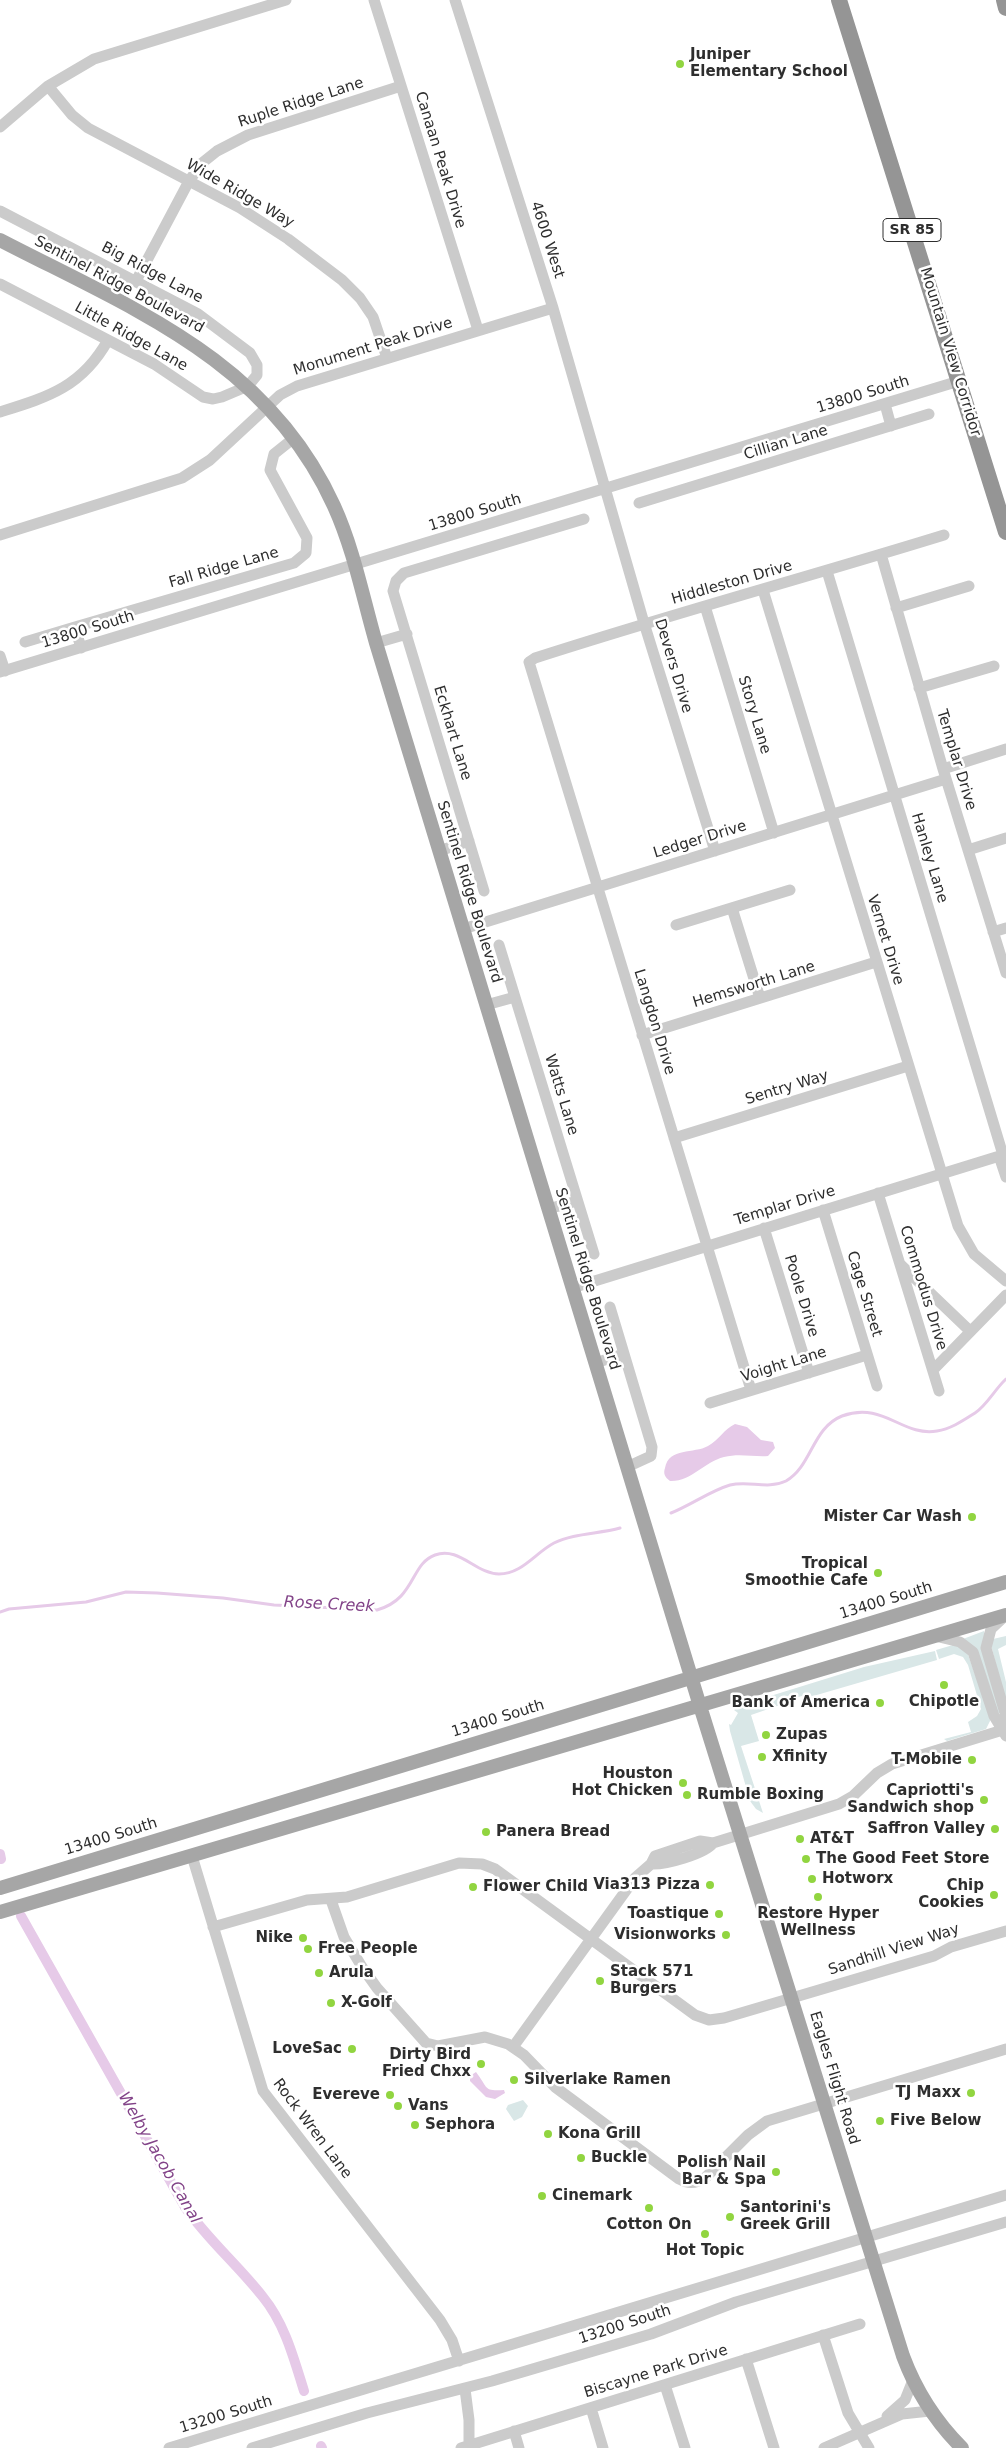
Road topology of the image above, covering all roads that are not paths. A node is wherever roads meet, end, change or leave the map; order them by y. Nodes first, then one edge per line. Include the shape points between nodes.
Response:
1 (286, 0) edge
2 (374, 0) edge
3 (455, 0) edge
4 (839, 0) edge
5 (1004, 0) edge
6 (1006, 8) edge
7 (48, 86) junction
8 (401, 86) junction
9 (0, 127) edge
10 (189, 181) junction
11 (0, 211) edge
12 (0, 240) edge
13 (136, 281) junction
14 (0, 284) edge
15 (553, 308) junction
16 (478, 330) junction
17 (108, 340) junction
18 (387, 358) junction
19 (959, 381) junction
20 (248, 386) junction
21 (885, 404) junction
22 (267, 406) junction
23 (0, 412) edge
24 (929, 414) dead end
25 (891, 426) junction
26 (294, 438) junction
27 (681, 466) junction
28 (688, 488) junction
29 (605, 490) junction
30 (639, 503) dead end
31 (528, 513) junction
32 (584, 518) dead end
33 (1006, 532) edge
34 (534, 534) junction
35 (0, 535) edge
36 (944, 535) dead end
37 (440, 540) junction
38 (881, 554) junction
39 (446, 560) junction
40 (354, 565) junction
41 (827, 571) junction
42 (969, 586) dead end
43 (763, 590) junction
44 (705, 606) junction
45 (896, 608) junction
46 (644, 623) junction
47 (75, 628) junction
48 (406, 634) junction
49 (25, 642) dead end
50 (376, 643) junction
51 (81, 648) junction
52 (0, 656) edge
53 (529, 662) joint
54 (994, 666) dead end
55 (2, 671) edge
56 (919, 688) junction
57 (1006, 749) edge
58 (944, 774) junction
59 (894, 795) junction
60 (832, 814) junction
61 (774, 833) junction
62 (1006, 838) edge
63 (469, 841) junction
64 (968, 850) junction
65 (439, 851) junction
66 (715, 851) junction
67 (596, 887) junction
68 (790, 890) dead end
69 (484, 891) dead end
70 (732, 908) junction
71 (676, 926) dead end
72 (1006, 928) edge
73 (463, 929) junction
74 (993, 932) junction
75 (500, 944) dead end
76 (876, 962) junction
77 (1006, 973) edge
78 (515, 997) junction
79 (760, 998) junction
80 (486, 1006) junction
81 (642, 1035) junction
82 (908, 1066) junction
83 (674, 1138) junction
84 (1003, 1155) edge
85 (942, 1174) junction
86 (1006, 1177) edge
87 (878, 1193) junction
88 (577, 1201) junction
89 (548, 1209) junction
90 (823, 1210) junction
91 (764, 1228) junction
92 (707, 1246) junction
93 (594, 1254) dead end
94 (900, 1264) junction
95 (1006, 1281) edge
96 (572, 1288) junction
97 (1006, 1295) edge
98 (610, 1307) dead end
99 (970, 1330) junction
100 (624, 1354) junction
101 (867, 1355) junction
102 (595, 1363) junction
103 (933, 1370) junction
104 (809, 1373) junction
105 (877, 1386) dead end
106 (751, 1390) junction
107 (940, 1392) dead end
108 (710, 1403) dead end
109 (627, 1467) junction
110 (1006, 1582) edge
111 (1006, 1615) edge
112 (933, 1635) junction
113 (692, 1677) junction
114 (700, 1706) junction
115 (1005, 1732) edge
116 (741, 1834) junction
117 (192, 1856) junction
118 (0, 1888) edge
119 (331, 1900) junction
120 (0, 1912) edge
121 (213, 1928) junction
122 (1006, 1930) edge
123 (591, 1939) junction
124 (792, 1999) junction
125 (513, 2047) junction
126 (1006, 2049) edge
127 (825, 2103) junction
128 (1006, 2195) edge
129 (1006, 2222) edge
130 (867, 2238) junction
131 (874, 2261) junction
132 (860, 2324) dead end
133 (823, 2335) junction
134 (746, 2359) junction
135 (459, 2361) junction
136 (913, 2380) junction
137 (665, 2385) junction
138 (465, 2389) junction
139 (590, 2408) junction
140 (930, 2411) junction
141 (880, 2422) junction
142 (514, 2432) junction
143 (859, 2434) junction
144 (466, 2447) edge
145 (168, 2448) edge
146 (252, 2448) edge
147 (519, 2448) edge
148 (603, 2448) edge
149 (685, 2448) edge
150 (774, 2448) edge
151 (824, 2448) edge
152 (869, 2448) edge
153 (962, 2448) edge

1 - 7 street via 109,54 80,66
2 - 8 street, Canaan Peak Drive
3 - 15 street, 4600 West
4 - 19 highway, Mountain View Corridor / SR 85
5 - 6 highway
7 - 9 street
7 - 10 street, Wide Ridge Way via 72,115 88,128
8 - 10 street, Ruple Ridge Lane via 236,140 209,157
8 - 16 street, Canaan Peak Drive
10 - 13 street, Ruple Ridge Lane
10 - 18 street, Wide Ridge Way via 280,233 351,288 373,317
11 - 13 street, Big Ridge Lane
12 - 20 main road, Sentinel Ridge Boulevard via 166,326 207,352
13 - 20 street, Big Ridge Lane via 198,314 250,353 256,361 257,370 255,379
14 - 17 street, Little Ridge Lane
15 - 16 street, Monument Peak Drive
15 - 29 street, 4600 West
16 - 18 street, Monument Peak Drive
17 - 20 street, Little Ridge Lane via 165,370 203,397 217,399
17 - 23 street via 93,364 73,383 39,400
18 - 22 street, Monument Peak Drive via 297,386
19 - 21 street, 13800 South
19 - 33 highway, Mountain View Corridor / SR 85
20 - 22 main road, Sentinel Ridge Boulevard
21 - 25 street
21 - 27 street, 13800 South
22 - 26 main road, Sentinel Ridge Boulevard
22 - 35 street, Monument Peak Drive via 210,460 182,478
24 - 25 street, Cillian Lane
25 - 28 street, Cillian Lane
26 - 40 main road, Sentinel Ridge Boulevard via 330,498
26 - 47 street, Fall Ridge Lane via 274,454 270,470 307,538 306,553 294,563
27 - 28 street
27 - 29 street, 13800 South
28 - 30 street, Cillian Lane
29 - 31 street, 13800 South
29 - 46 street, Devers Drive
31 - 34 street
31 - 37 street, 13800 South
32 - 34 street
34 - 39 street
36 - 38 street, Hiddleston Drive
37 - 39 street
37 - 40 street, 13800 South
38 - 41 street, Hiddleston Drive
38 - 45 street, Templar Drive
39 - 48 street, Eckhart Lane via 404,573 396,581 393,590
40 - 50 main road, Sentinel Ridge Boulevard
40 - 51 street, 13800 South
41 - 43 street, Hiddleston Drive
41 - 59 street, Hanley Lane
42 - 45 street
43 - 44 street, Hiddleston Drive
43 - 60 street, Vernet Drive
44 - 46 street, Hiddleston Drive
44 - 61 street, Story Lane
45 - 56 street, Templar Drive
46 - 53 street, Hiddleston Drive
46 - 66 street, Devers Drive
47 - 49 street, Fall Ridge Lane
47 - 51 street
48 - 50 street
48 - 63 street, Eckhart Lane
50 - 65 main road, Sentinel Ridge Boulevard
51 - 55 street, 13800 South
52 - 55 street
53 - 67 street, Langdon Drive
54 - 56 street
56 - 58 street, Templar Drive
57 - 58 street, Ledger Drive
58 - 59 street, Ledger Drive
58 - 64 street, Templar Drive
59 - 60 street, Ledger Drive
59 - 84 street, Hanley Lane
60 - 61 street, Ledger Drive
60 - 76 street, Vernet Drive
61 - 66 street, Ledger Drive
62 - 64 street
63 - 65 street
63 - 69 street, Eckhart Lane
64 - 74 street, Templar Drive
65 - 73 main road, Sentinel Ridge Boulevard
66 - 67 street, Ledger Drive
67 - 73 street, Ledger Drive
67 - 81 street, Langdon Drive
68 - 70 street
70 - 71 street
70 - 79 street
72 - 74 street
73 - 80 main road, Sentinel Ridge Boulevard
74 - 77 street, Templar Drive
75 - 78 street, Watts Lane
76 - 79 street, Hemsworth Lane
76 - 82 street, Vernet Drive
78 - 80 street
78 - 88 street, Watts Lane
79 - 81 street, Hemsworth Lane
80 - 89 main road, Sentinel Ridge Boulevard
81 - 83 street, Langdon Drive
82 - 83 street, Sentry Way
82 - 85 street, Vernet Drive
83 - 92 street, Langdon Drive
84 - 85 street, Templar Drive
84 - 86 street, Hanley Lane
85 - 87 street, Templar Drive
85 - 95 street, Vernet Drive via 968,1247
87 - 90 street, Templar Drive
87 - 94 street, Commodus Drive
88 - 89 street
88 - 93 street, Watts Lane
89 - 96 main road, Sentinel Ridge Boulevard
90 - 91 street, Templar Drive
90 - 101 street, Cage Street
91 - 92 street, Templar Drive
91 - 104 street, Poole Drive
92 - 96 street, Templar Drive
92 - 106 street, Langdon Drive
94 - 99 street
94 - 103 street, Commodus Drive
96 - 102 main road, Sentinel Ridge Boulevard
97 - 99 street
98 - 100 street
99 - 103 street
100 - 102 street
100 - 109 street via 652,1448 651,1456
101 - 104 street, Voight Lane
101 - 105 street, Cage Street
102 - 109 main road, Sentinel Ridge Boulevard
103 - 107 street, Commodus Drive
104 - 106 street, Voight Lane
106 - 108 street, Voight Lane
109 - 113 main road, Sentinel Ridge Boulevard
110 - 113 main road, 13400 South
111 - 112 main road
111 - 115 street via 991,1629 986,1648 1005,1713
112 - 114 main road
112 - 115 street via 960,1642 973,1652 994,1716
113 - 114 main road, Sentinel Ridge Boulevard
113 - 118 main road, 13400 South
114 - 116 main road, Eagles Flight Road
114 - 117 main road
115 - 116 street via 892,1764 839,1804
116 - 123 street via 712,1843 704,1851 651,1864 635,1878
116 - 124 main road, Eagles Flight Road
117 - 120 main road
117 - 121 street, Rock Wren Lane
119 - 121 street, Sandhill View Way via 307,1900
119 - 123 street, Sandhill View Way via 459,1863 475,1863 495,1869
119 - 125 street via 341,1932 362,1967 426,2043 438,2046 485,2037 501,2040
121 - 135 street, Rock Wren Lane via 263,2091 440,2320
122 - 124 street, Sandhill View Way via 951,1947 934,1956
123 - 124 street, Sandhill View Way via 704,2019 717,2020
123 - 125 street
124 - 127 main road, Eagles Flight Road
125 - 127 street via 555,2087 688,2183 705,2178 761,2124
126 - 127 street
127 - 130 main road, Eagles Flight Road
128 - 130 street, 13200 South
129 - 131 street, 13200 South
130 - 131 main road, Eagles Flight Road
130 - 135 street, 13200 South
131 - 136 main road, Eagles Flight Road
131 - 138 street, 13200 South via 736,2302 651,2334
132 - 133 street, Biscayne Park Drive
133 - 134 street, Biscayne Park Drive
133 - 143 street via 845,2404
134 - 137 street, Biscayne Park Drive
134 - 150 street
135 - 145 street, 13200 South
136 - 140 main road, Eagles Flight Road
136 - 141 street via 905,2400
137 - 139 street, Biscayne Park Drive
137 - 149 street
138 - 144 street via 469,2420
138 - 146 street, 13200 South via 367,2413
139 - 142 street, Biscayne Park Drive
139 - 148 street
140 - 141 street via 908,2413
140 - 153 main road, Eagles Flight Road
141 - 143 street
142 - 144 street, Biscayne Park Drive
142 - 147 street
143 - 151 street
143 - 152 street

